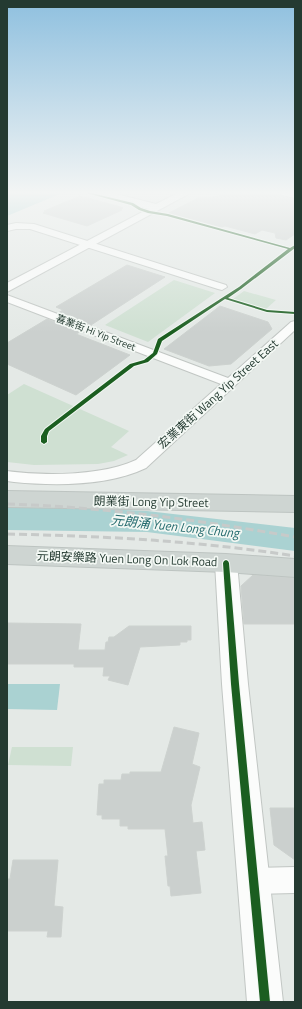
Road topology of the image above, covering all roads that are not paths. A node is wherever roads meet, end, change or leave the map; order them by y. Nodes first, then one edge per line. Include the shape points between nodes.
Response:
1 (67, 238) edge
2 (101, 238) edge
3 (88, 245) junction
4 (222, 287) dead end
5 (7, 288) edge
6 (7, 298) edge
7 (295, 325) edge
8 (230, 383) junction
9 (7, 476) edge
10 (7, 499) edge
11 (295, 504) edge
12 (7, 555) edge
13 (226, 563) junction
14 (295, 568) edge
15 (295, 880) edge
16 (254, 881) junction
17 (265, 1002) edge

1 - 3 street
2 - 3 street
3 - 4 street
3 - 5 street
6 - 8 street, 喜業街 Hi Yip Street
7 - 8 street, 宏業東街 Wang Yip Street East
8 - 9 street, 宏業東街 Wang Yip Street East via 141,464 123,472 101,477
10 - 11 main road, 朗業街 Long Yip Street
12 - 13 main road, 元朗安樂路 Yuen Long On Lok Road
13 - 14 main road, 元朗安樂路 Yuen Long On Lok Road
13 - 16 street
15 - 16 street
16 - 17 street

